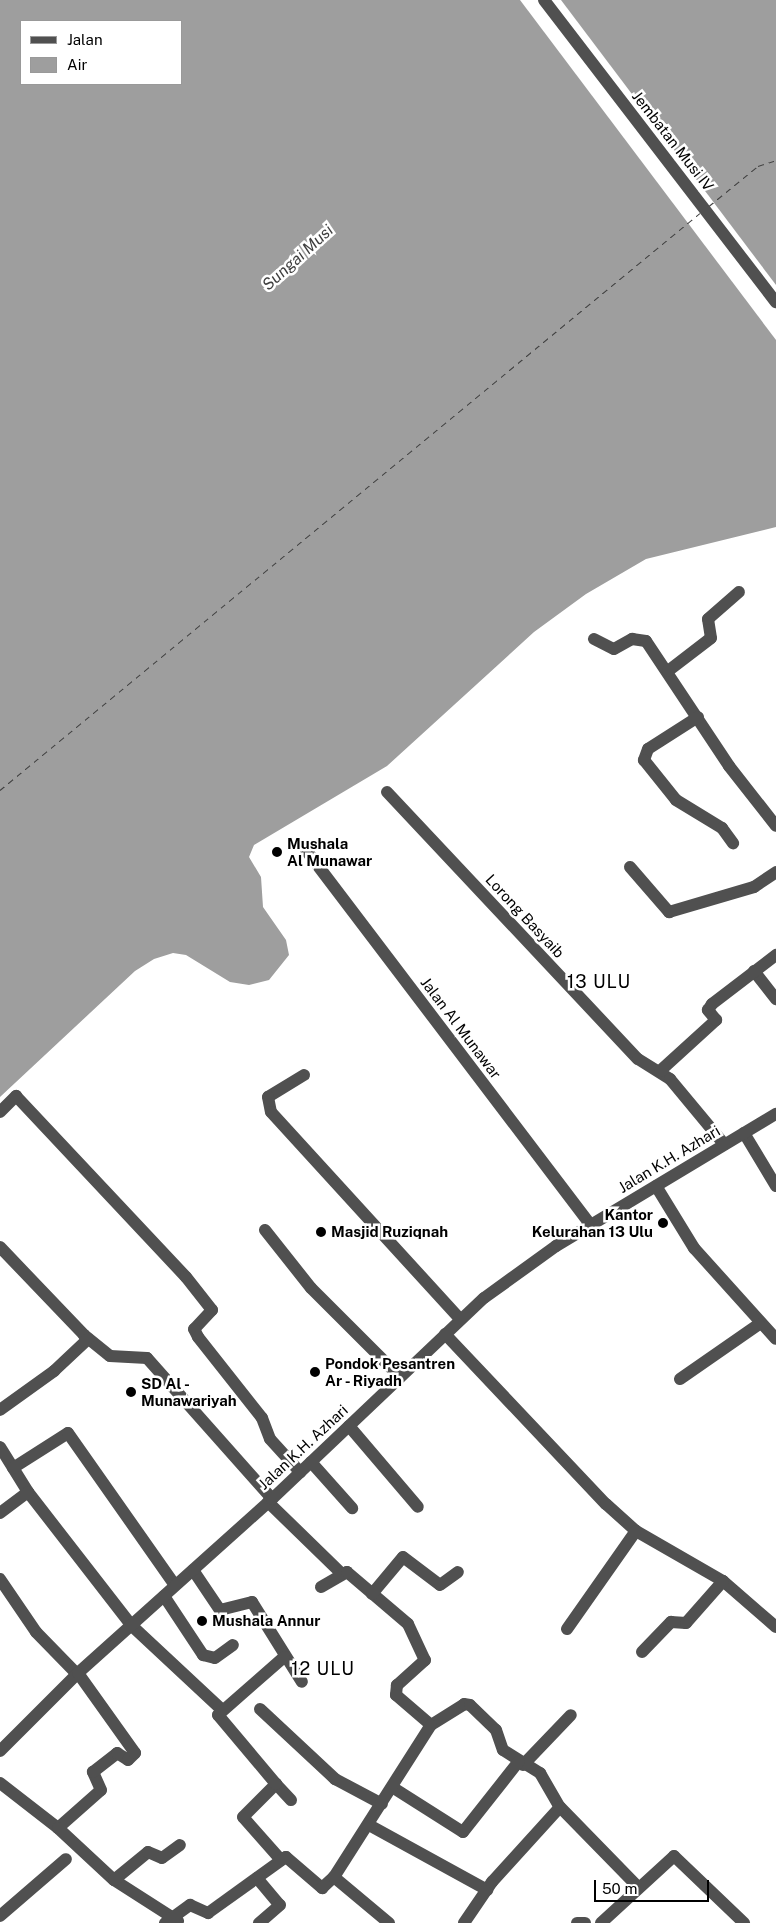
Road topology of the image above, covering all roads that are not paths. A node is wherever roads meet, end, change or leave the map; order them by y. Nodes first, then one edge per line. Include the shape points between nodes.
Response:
1 (544, 0) edge
2 (776, 302) edge
3 (739, 592) dead end
4 (594, 638) dead end
5 (668, 670) junction
6 (698, 716) junction
7 (387, 792) dead end
8 (776, 826) edge
9 (734, 842) dead end
10 (306, 850) dead end
11 (630, 867) dead end
12 (776, 872) edge
13 (776, 955) edge
14 (754, 971) junction
15 (776, 999) edge
16 (660, 1071) junction
17 (304, 1075) dead end
18 (0, 1112) edge
19 (776, 1114) edge
20 (744, 1133) junction
21 (724, 1144) junction
22 (656, 1186) junction
23 (776, 1186) edge
24 (591, 1225) junction
25 (265, 1230) dead end
26 (0, 1247) edge
27 (460, 1318) junction
28 (759, 1324) junction
29 (445, 1334) junction
30 (88, 1339) junction
31 (776, 1339) edge
32 (400, 1377) junction
33 (680, 1379) dead end
34 (0, 1410) edge
35 (349, 1426) junction
36 (0, 1447) edge
37 (311, 1462) junction
38 (13, 1468) junction
39 (300, 1472) junction
40 (28, 1492) junction
41 (270, 1500) junction
42 (418, 1507) dead end
43 (352, 1508) dead end
44 (0, 1513) edge
45 (636, 1530) junction
46 (193, 1570) junction
47 (340, 1572) junction
48 (458, 1572) dead end
49 (0, 1579) edge
50 (723, 1582) junction
51 (175, 1585) junction
52 (321, 1587) dead end
53 (372, 1594) junction
54 (164, 1596) junction
55 (131, 1624) junction
56 (776, 1627) edge
57 (567, 1629) dead end
58 (233, 1645) dead end
59 (642, 1652) dead end
60 (284, 1657) junction
61 (77, 1673) junction
62 (302, 1682) dead end
63 (260, 1709) dead end
64 (222, 1710) junction
65 (571, 1715) dead end
66 (431, 1725) junction
67 (0, 1751) edge
68 (521, 1763) junction
69 (0, 1783) edge
70 (276, 1784) junction
71 (392, 1787) junction
72 (291, 1800) dead end
73 (382, 1804) junction
74 (560, 1807) junction
75 (369, 1825) junction
76 (58, 1828) junction
77 (180, 1845) dead end
78 (66, 1859) dead end
79 (281, 1860) junction
80 (334, 1877) junction
81 (257, 1878) junction
82 (114, 1880) junction
83 (638, 1888) junction
84 (487, 1890) junction
85 (0, 1916) edge
86 (173, 1921) edge
87 (260, 1923) edge
88 (389, 1923) edge
89 (464, 1923) edge
90 (577, 1923) edge
91 (585, 1923) edge
92 (601, 1923) edge
93 (744, 1923) edge

1 - 2 street, Jembatan Musi IV
3 - 5 street via 708,619 711,638
4 - 5 street via 614,649 641,637
5 - 6 street
6 - 8 street
6 - 9 street via 643,757 676,800 722,828
7 - 16 street, Lorong Basyaib via 638,1059
10 - 24 street, Jalan Al Munawar
11 - 12 street via 669,912 754,887
13 - 14 street
14 - 15 street
14 - 16 street via 709,1007 716,1020
16 - 21 street, Lorong Basyaib
17 - 27 street via 268,1097 271,1112
18 - 39 street via 16,1096 186,1277 212,1310 194,1329 198,1337 262,1418 270,1439
19 - 20 street, Jalan K.H. Azhari
20 - 21 street, Jalan K.H. Azhari
20 - 23 street
21 - 22 street, Jalan K.H. Azhari
22 - 24 street, Jalan K.H. Azhari
22 - 28 street via 694,1248
24 - 27 street, Jalan K.H. Azhari via 532,1263
25 - 32 street via 311,1288
26 - 30 street
27 - 29 street, Jalan K.H. Azhari
28 - 31 street
28 - 33 street
29 - 32 street, Jalan K.H. Azhari
29 - 45 street
30 - 34 street via 54,1371
30 - 41 street via 115,1358 147,1358
32 - 35 street, Jalan K.H. Azhari
35 - 37 street, Jalan K.H. Azhari
35 - 42 street
36 - 38 street
37 - 39 street, Jalan K.H. Azhari
37 - 43 street
38 - 40 street
38 - 51 street via 68,1433
39 - 41 street, Jalan K.H. Azhari
40 - 44 street
40 - 55 street
41 - 46 street, Jalan K.H. Azhari
41 - 47 street
45 - 50 street
45 - 57 street
46 - 51 street, Jalan K.H. Azhari
46 - 60 street via 220,1610 252,1602
47 - 52 street
47 - 53 street via 347,1572
48 - 53 street via 440,1585 403,1557
49 - 61 street via 36,1632
50 - 56 street
50 - 59 street via 686,1623 671,1622
51 - 54 street, Jalan K.H. Azhari
53 - 66 street via 411,1628 414,1644 425,1660 395,1692
54 - 55 street, Jalan K.H. Azhari
54 - 58 street via 203,1655 215,1658
55 - 61 street, Jalan K.H. Azhari
55 - 64 street
60 - 62 street
60 - 64 street
61 - 67 street, Jalan K.H. Azhari
61 - 76 street via 135,1752 128,1760 117,1754 93,1772 101,1790
63 - 73 street via 335,1779
64 - 70 street via 218,1715
65 - 68 street
66 - 68 street via 468,1704 496,1730 503,1750
66 - 71 street
68 - 71 street via 463,1832
68 - 74 street via 540,1773
69 - 76 street
70 - 72 street
70 - 79 street via 242,1817
71 - 73 street
73 - 75 street
74 - 83 street
74 - 84 street
75 - 80 street
75 - 84 street
76 - 82 street
77 - 82 street via 162,1858 148,1852
78 - 85 street
79 - 80 street via 286,1857 322,1888
79 - 81 street
80 - 88 street
81 - 86 street via 208,1913 190,1905
81 - 87 street via 280,1905
82 - 86 street
83 - 92 street
83 - 93 street via 674,1856
84 - 89 street
90 - 91 street

